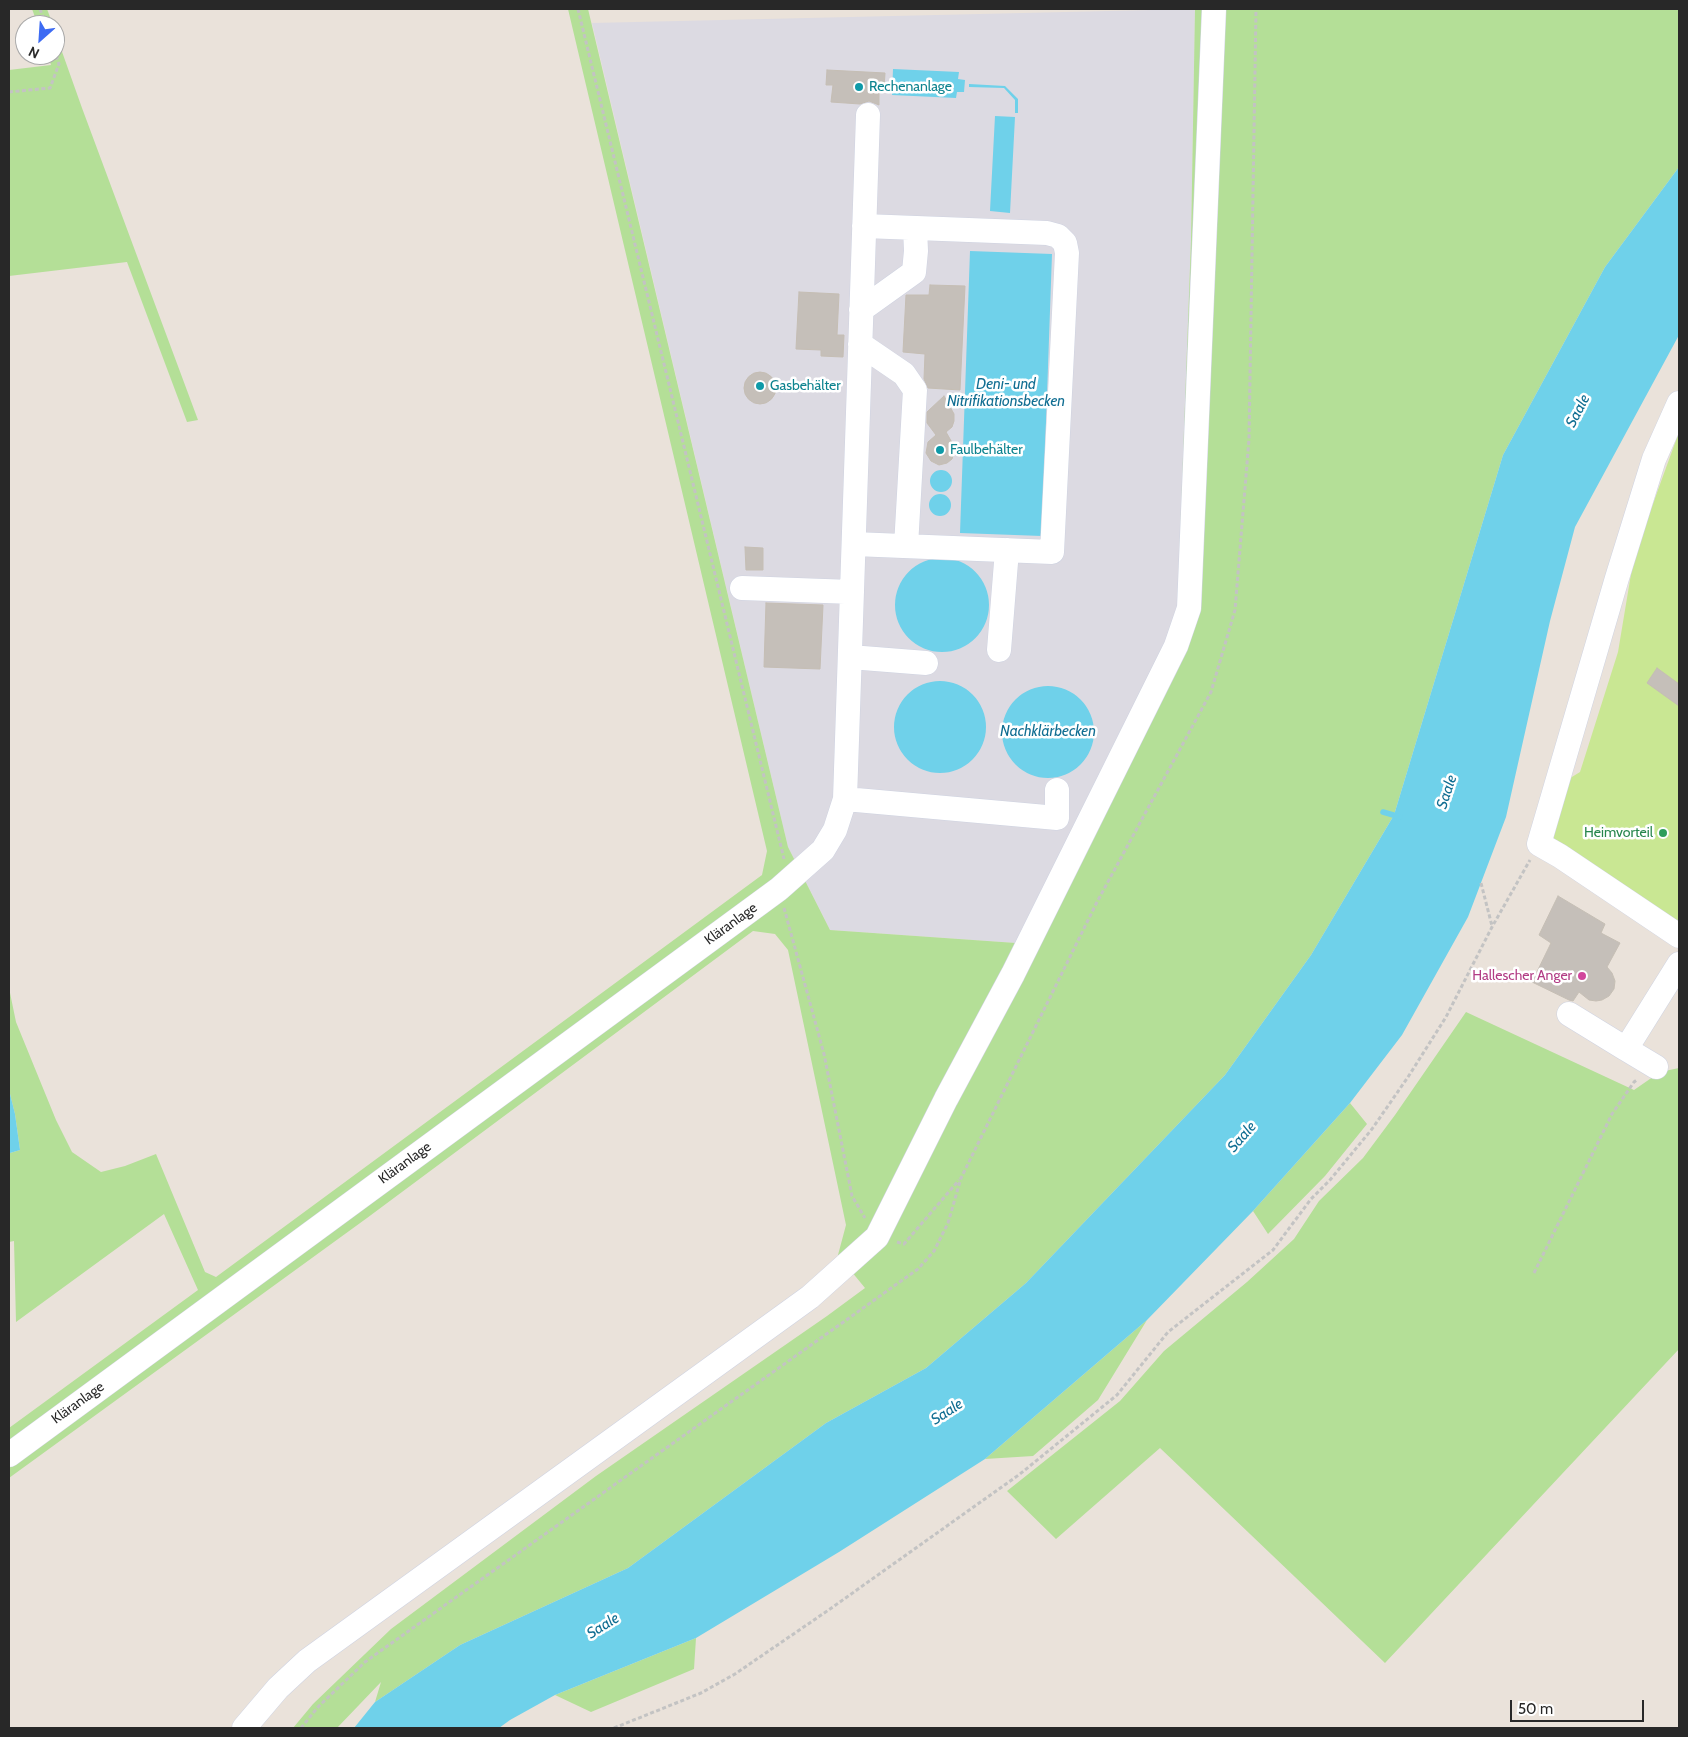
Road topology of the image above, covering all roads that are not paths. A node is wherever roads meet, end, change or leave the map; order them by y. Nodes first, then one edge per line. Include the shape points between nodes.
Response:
1 (1214, 9) edge
2 (868, 115) dead end
3 (864, 226) junction
4 (915, 228) junction
5 (861, 310) junction
6 (860, 344) junction
7 (1679, 403) edge
8 (854, 544) junction
9 (906, 546) junction
10 (1007, 550) junction
11 (742, 588) dead end
12 (852, 592) junction
13 (999, 650) dead end
14 (850, 657) junction
15 (926, 663) dead end
16 (1057, 790) dead end
17 (845, 799) junction
18 (1679, 936) edge
19 (1679, 964) edge
20 (1568, 1014) dead end
21 (1626, 1049) junction
22 (1656, 1067) road end
23 (9, 1454) edge
24 (244, 1728) edge

1 - 24 lane via 1189,608 1172,655 1013,974 876,1237 810,1297 307,1661 278,1688
2 - 3 lane, Kläranlage
3 - 4 lane
3 - 5 lane, Kläranlage
4 - 5 lane via 914,272
4 - 10 lane via 1047,233 1058,236 1065,243 1052,552
5 - 6 lane, Kläranlage
6 - 8 lane, Kläranlage
6 - 9 lane via 904,374 915,390
7 - 18 lane via 1654,459 1539,844
8 - 9 lane
8 - 12 lane, Kläranlage
9 - 10 lane
10 - 13 lane
11 - 12 lane
12 - 14 lane, Kläranlage
14 - 15 lane
14 - 17 lane, Kläranlage
16 - 17 lane via 1057,818
17 - 23 lane, Kläranlage via 835,830 823,850 779,889
19 - 21 lane
20 - 21 lane
21 - 22 lane

